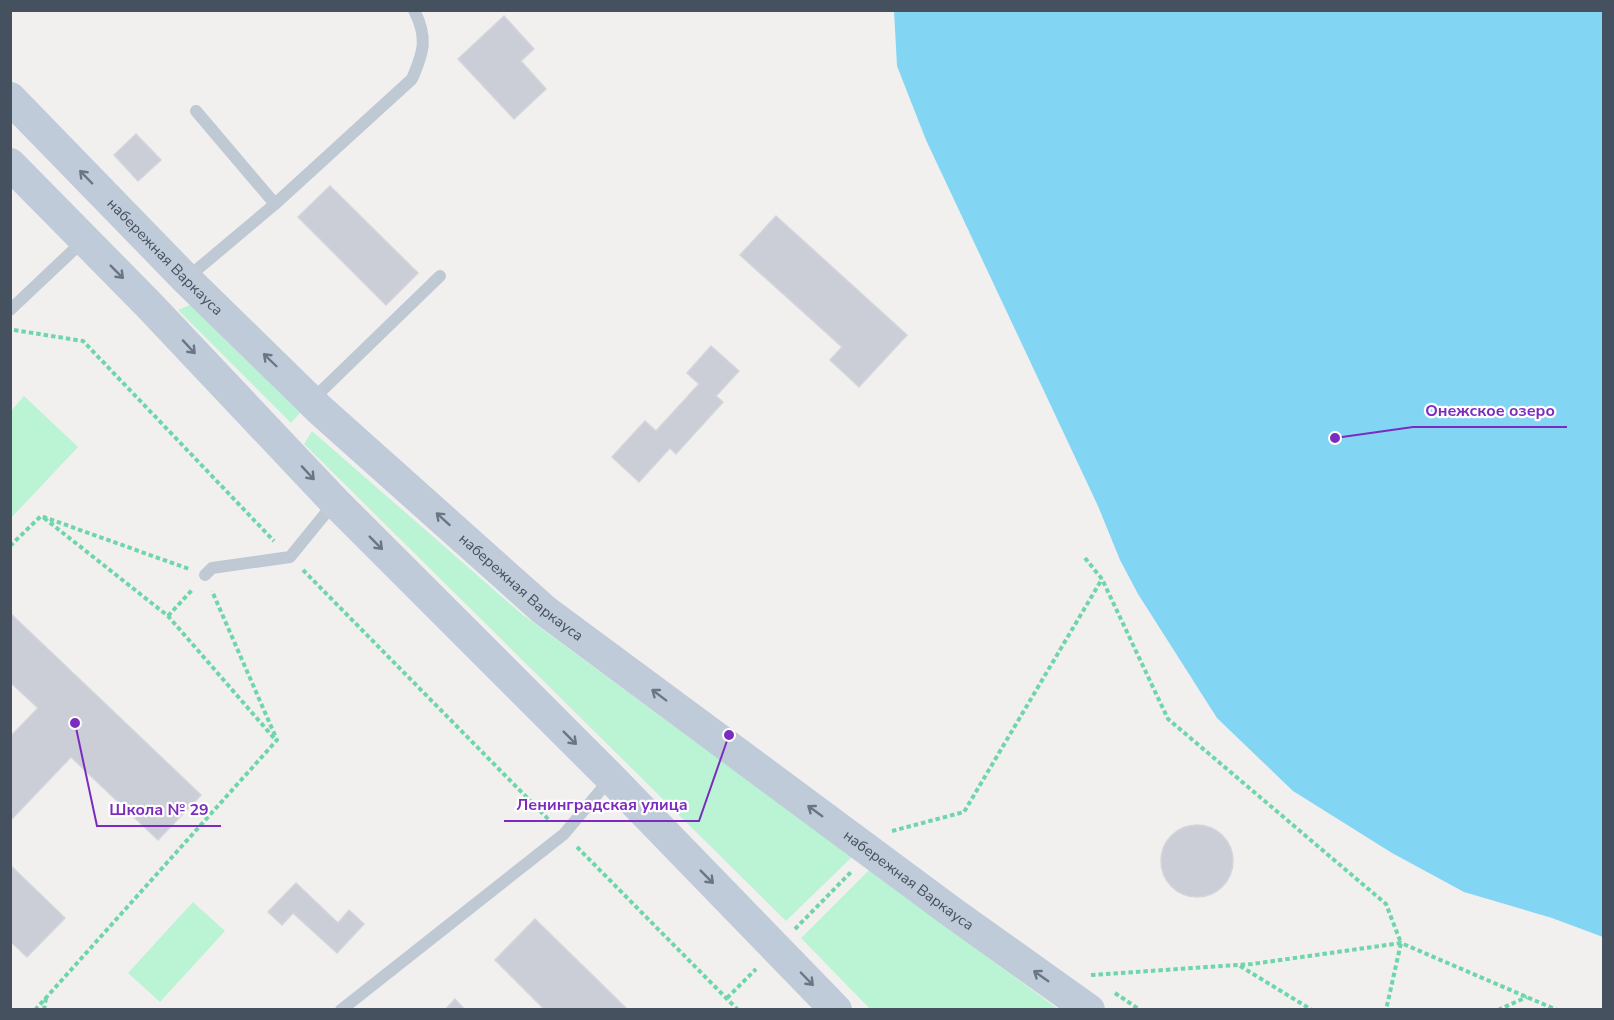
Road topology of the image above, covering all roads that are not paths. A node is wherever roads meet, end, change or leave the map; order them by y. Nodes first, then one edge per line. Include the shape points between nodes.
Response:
1 (414, 10) edge
2 (10, 99) edge
3 (196, 111) dead end
4 (10, 164) edge
5 (275, 204) junction
6 (85, 239) junction
7 (440, 276) dead end
8 (186, 279) junction
9 (149, 304) junction
10 (10, 310) edge
11 (315, 405) junction
12 (282, 445) junction
13 (335, 502) junction
14 (205, 575) road end
15 (611, 778) junction
16 (341, 1010) edge
17 (836, 1010) edge
18 (1089, 1010) edge

1 - 5 lane via 425,39 412,79
8 -> 2 main road, набережная Варкауса
3 - 5 lane
4 - 6 main road
5 - 8 lane
6 -> 9 main road
6 - 10 lane
7 - 11 lane
8 - 9 main road
11 -> 8 main road, набережная Варкауса
9 -> 12 main road
11 - 12 main road
18 -> 11 main road, набережная Варкауса via 880,842 544,610
12 -> 13 main road
13 - 14 lane via 290,557 212,568
13 -> 15 main road
15 - 16 lane via 564,834
15 -> 17 main road

